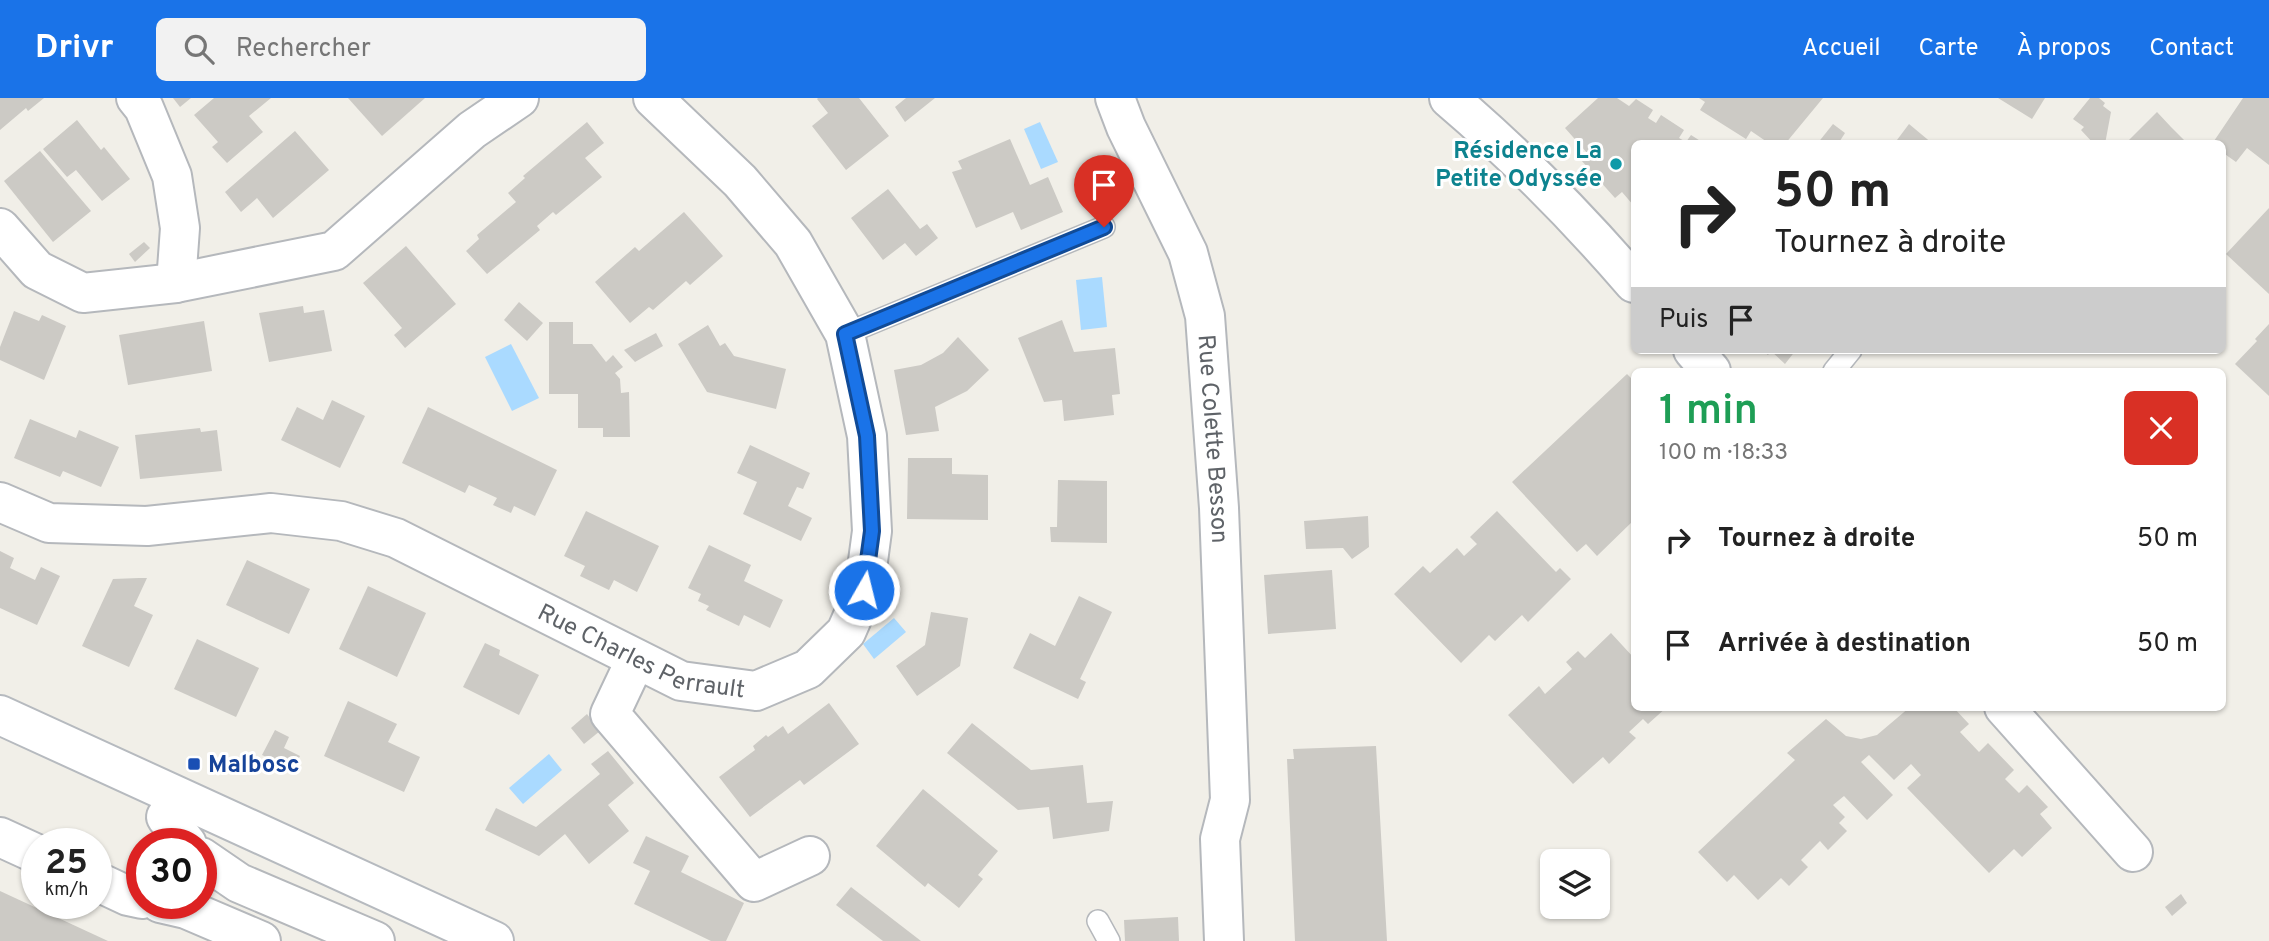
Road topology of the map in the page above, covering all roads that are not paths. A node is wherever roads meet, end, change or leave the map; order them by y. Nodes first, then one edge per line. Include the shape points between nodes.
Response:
1 (136, 98) edge
2 (519, 98) edge
3 (653, 98) edge
4 (1115, 98) edge
5 (1450, 98) edge
6 (1104, 227) dead end
7 (0, 228) edge
8 (1631, 279) edge
9 (176, 283) junction
10 (845, 334) junction
11 (1696, 354) edge
12 (1848, 354) edge
13 (1708, 368) edge
14 (1836, 368) edge
15 (0, 502) edge
16 (636, 659) junction
17 (2008, 711) edge
18 (0, 715) edge
19 (0, 741) edge
20 (1230, 800) junction
21 (172, 828) edge
22 (0, 837) edge
23 (21, 847) edge
24 (217, 847) edge
25 (2133, 852) dead end
26 (810, 856) dead end
27 (217, 868) edge
28 (239, 883) junction
29 (217, 892) edge
30 (216, 919) edge
31 (1098, 921) dead end
32 (261, 941) edge
33 (375, 941) edge
34 (438, 941) edge
35 (494, 941) edge
36 (1109, 941) edge
37 (1224, 941) edge
38 (1251, 941) edge

1 - 9 street via 172,176 180,228
2 - 9 street via 472,130 334,251
3 - 10 street, Rue Charles Perrault via 740,181 793,243
4 - 20 street, Rue Colette Besson via 1188,253 1205,316 1214,414
5 - 8 street via 1595,237
6 - 10 lane
7 - 9 street via 37,270 83,293
10 - 16 street, Rue Charles Perrault via 867,436 872,531 864,590 846,632 808,669 756,691 681,681
11 - 13 street
12 - 14 lane
15 - 16 street, Rue Charles Perrault via 49,523 147,526 271,513 341,521 396,538
16 - 26 street via 610,714 754,882
17 - 25 street
18 - 35 street
19 - 21 street
20 - 37 street, Rue Colette Besson via 1220,839
20 - 38 street, Rue Colette Besson via 1245,834
22 - 23 street
24 - 34 street
27 - 28 street
28 - 29 street
28 - 33 street
30 - 32 street
31 - 36 lane

